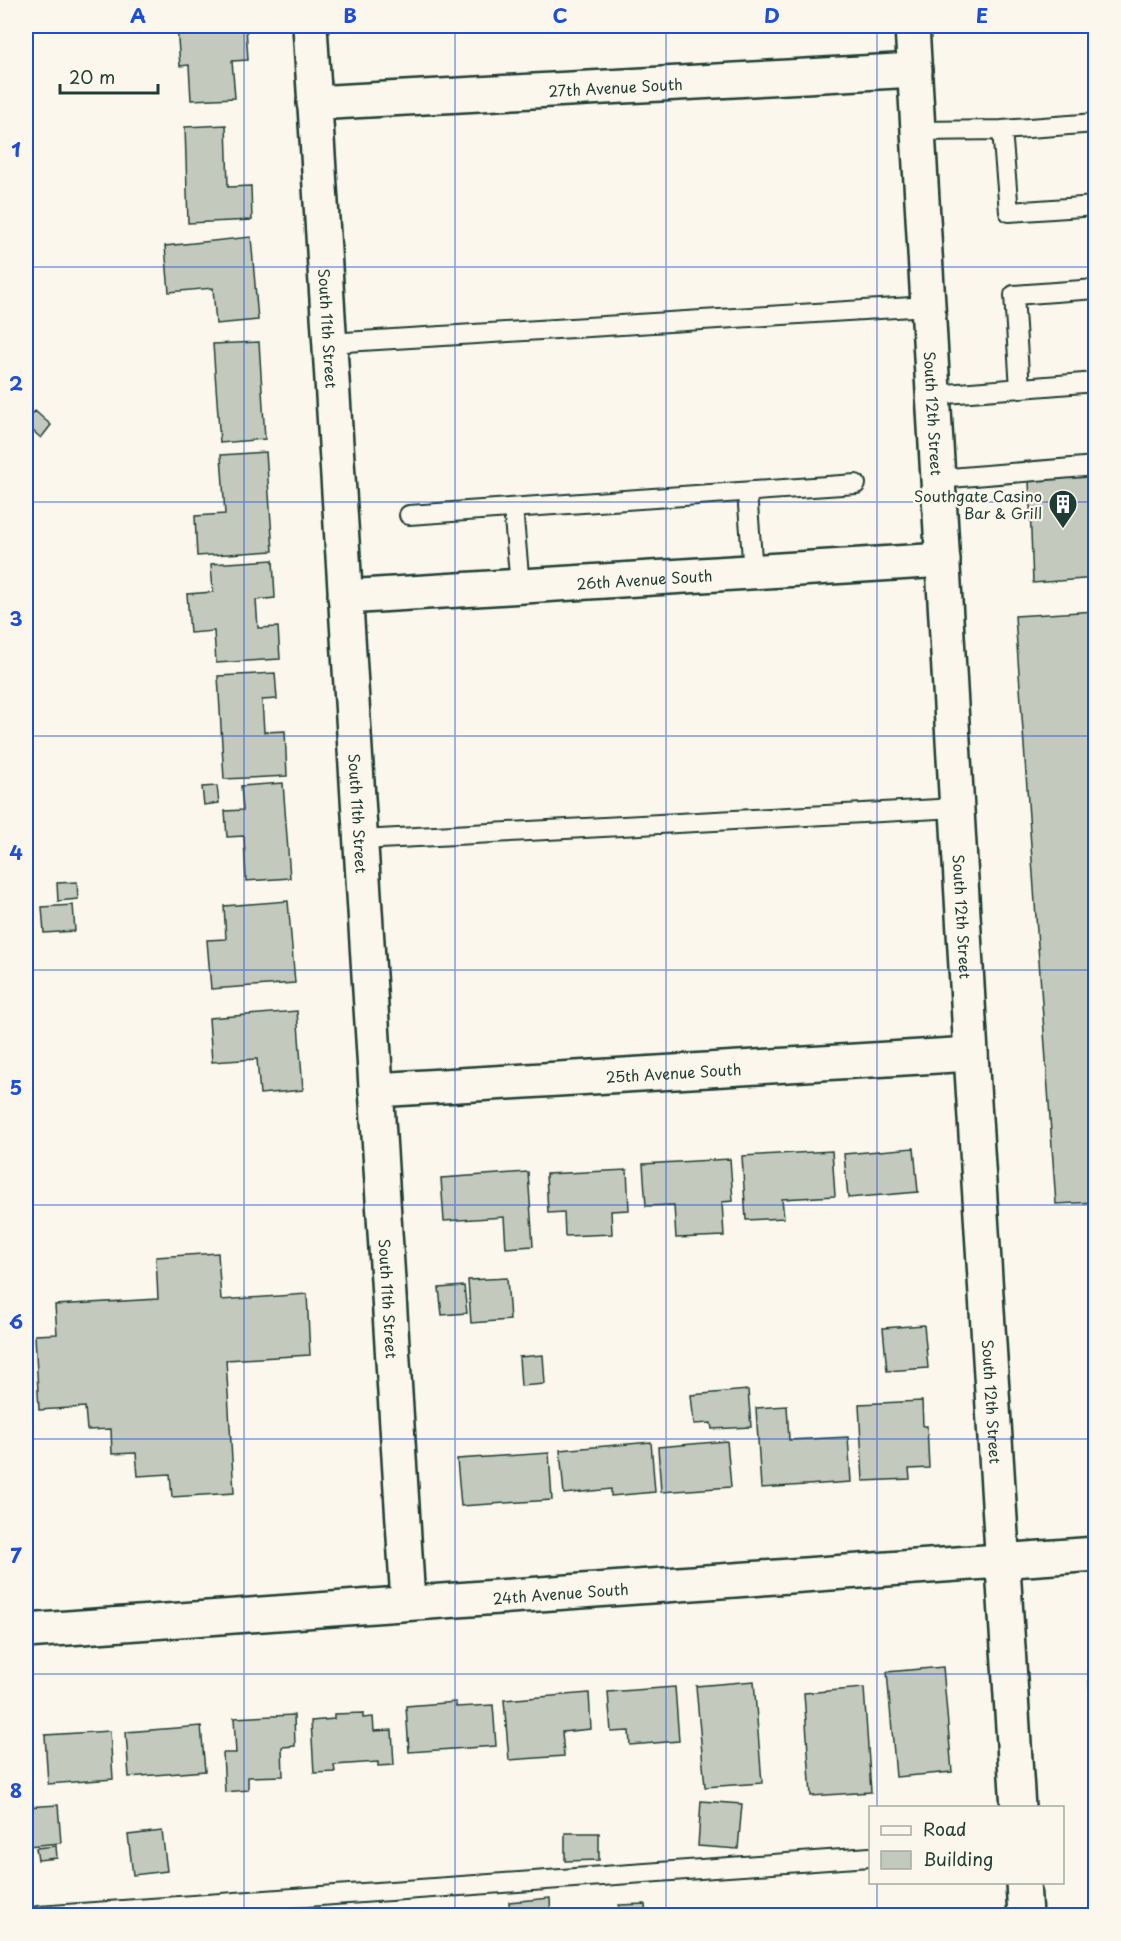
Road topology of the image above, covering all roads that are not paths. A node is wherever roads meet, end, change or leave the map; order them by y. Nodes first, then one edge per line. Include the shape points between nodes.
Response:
1 (310, 26) edge
2 (912, 26) edge
3 (915, 70) junction
4 (314, 103) junction
5 (1095, 123) edge
6 (1002, 130) junction
7 (919, 131) junction
8 (1095, 206) edge
9 (1095, 289) edge
10 (928, 306) junction
11 (329, 343) junction
12 (1095, 382) edge
13 (1020, 389) junction
14 (933, 395) junction
15 (1095, 466) edge
16 (938, 479) junction
17 (856, 484) dead end
18 (747, 492) junction
19 (513, 508) junction
20 (409, 515) dead end
21 (943, 560) junction
22 (753, 572) junction
23 (520, 586) junction
24 (345, 597) junction
25 (957, 808) junction
26 (361, 840) junction
27 (971, 1054) junction
28 (376, 1090) junction
29 (1095, 1554) edge
30 (1002, 1561) junction
31 (408, 1602) junction
32 (26, 1631) edge
33 (1018, 1806) edge
34 (869, 1857) edge
35 (1023, 1884) edge
36 (38, 1916) edge
37 (1025, 1916) edge

1 - 4 street, South 11th Street
2 - 3 street, South 12th Street
3 - 4 street, 27th Avenue South
3 - 7 street, South 12th Street
4 - 11 street, South 11th Street
5 - 6 lane
6 - 7 lane
6 - 8 lane via 1009,212
7 - 10 street, South 12th Street
9 - 13 lane via 1014,295
10 - 11 lane
10 - 14 street, South 12th Street
11 - 24 street, South 11th Street
12 - 13 lane
13 - 14 lane
14 - 16 street, South 12th Street
15 - 16 lane
16 - 21 street, South 12th Street
17 - 18 lane
18 - 19 lane
18 - 22 lane
19 - 20 lane
19 - 23 lane
21 - 22 street, 26th Avenue South
21 - 25 street, South 12th Street
22 - 23 street, 26th Avenue South
23 - 24 street, 26th Avenue South
24 - 26 street, South 11th Street
25 - 26 lane
25 - 27 street, South 12th Street
26 - 28 street, South 11th Street
27 - 28 street, 25th Avenue South
27 - 30 street, South 12th Street
28 - 31 street, South 11th Street
29 - 30 street, 24th Avenue South
30 - 31 street, 24th Avenue South
30 - 33 street, South 12th Street
31 - 32 street, 24th Avenue South
34 - 36 lane
35 - 37 street

